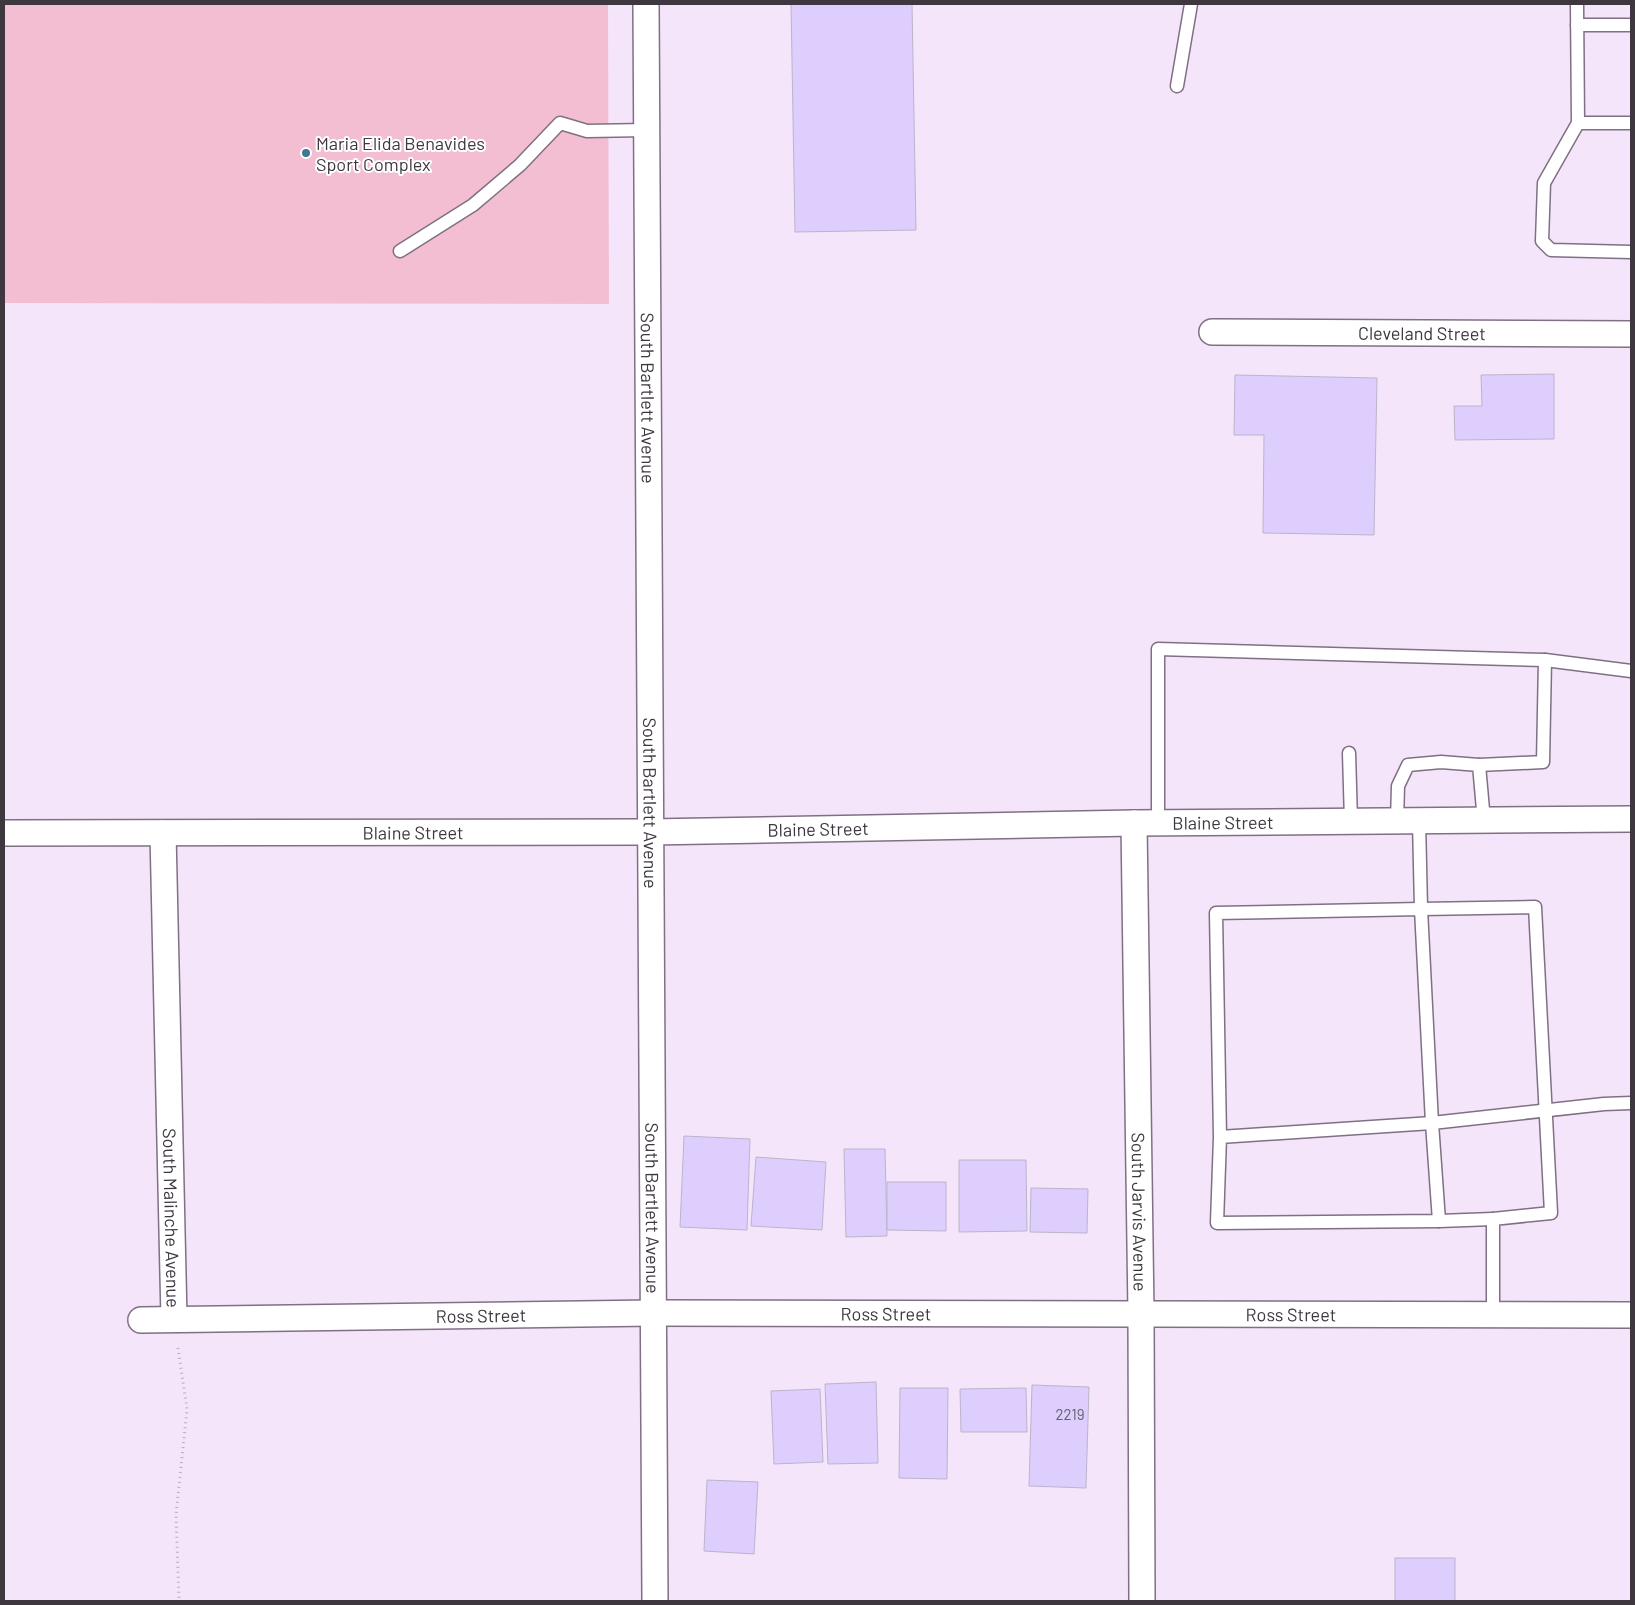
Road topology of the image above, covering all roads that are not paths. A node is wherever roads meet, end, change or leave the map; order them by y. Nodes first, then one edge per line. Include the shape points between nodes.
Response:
1 (646, 4) edge
2 (1191, 4) edge
3 (1577, 4) edge
4 (1577, 25) junction
5 (1631, 25) edge
6 (1177, 86) dead end
7 (1631, 122) edge
8 (1578, 123) junction
9 (646, 130) junction
10 (400, 251) dead end
11 (1631, 252) edge
12 (1212, 332) dead end
13 (1631, 334) edge
14 (1545, 660) junction
15 (1631, 671) edge
16 (1349, 753) dead end
17 (1479, 765) junction
18 (1631, 819) edge
19 (1408, 821) junction
20 (1484, 821) junction
21 (1351, 822) junction
22 (1146, 823) junction
23 (650, 832) junction
24 (4, 833) edge
25 (163, 833) junction
26 (1421, 909) junction
27 (1631, 1102) edge
28 (1545, 1110) junction
29 (1432, 1123) junction
30 (1220, 1137) junction
31 (1493, 1219) junction
32 (1439, 1221) junction
33 (653, 1313) junction
34 (1141, 1314) junction
35 (1493, 1315) junction
36 (1631, 1315) edge
37 (174, 1318) junction
38 (141, 1320) dead end
39 (655, 1601) edge
40 (1142, 1601) edge

1 - 9 street, South Bartlett Avenue
2 - 6 lane
3 - 4 lane
4 - 5 lane
4 - 8 lane
7 - 8 lane
8 - 11 lane via 1544,184 1542,241 1551,250
9 - 10 lane via 587,131 560,123 520,165 473,205
9 - 23 street, South Bartlett Avenue
12 - 13 street, Cleveland Street
14 - 15 lane
14 - 17 lane via 1543,762
14 - 22 lane via 1346,660 1158,649
16 - 21 lane
17 - 19 lane via 1441,762 1408,765 1398,786
17 - 20 lane
18 - 20 street, Blaine Street
19 - 20 street, Blaine Street
19 - 21 street, Blaine Street
19 - 26 lane
21 - 22 street, Blaine Street
22 - 23 street, Blaine Street
22 - 34 street, South Jarvis Avenue
23 - 25 street, Blaine Street
23 - 33 street, South Bartlett Avenue
24 - 25 street, Blaine Street
25 - 37 street, South Malinche Avenue
26 - 28 lane via 1535,906
26 - 29 lane
26 - 30 lane via 1216,913
27 - 28 lane
28 - 29 lane
28 - 31 lane via 1551,1213
29 - 30 lane
29 - 32 lane
30 - 32 lane via 1218,1223
31 - 32 lane
31 - 35 lane
33 - 34 street, Ross Street
33 - 37 street, Ross Street
33 - 39 street, South Bartlett Avenue
34 - 35 street, Ross Street
34 - 40 street, South Jarvis Avenue
35 - 36 street, Ross Street
37 - 38 street, Ross Street

